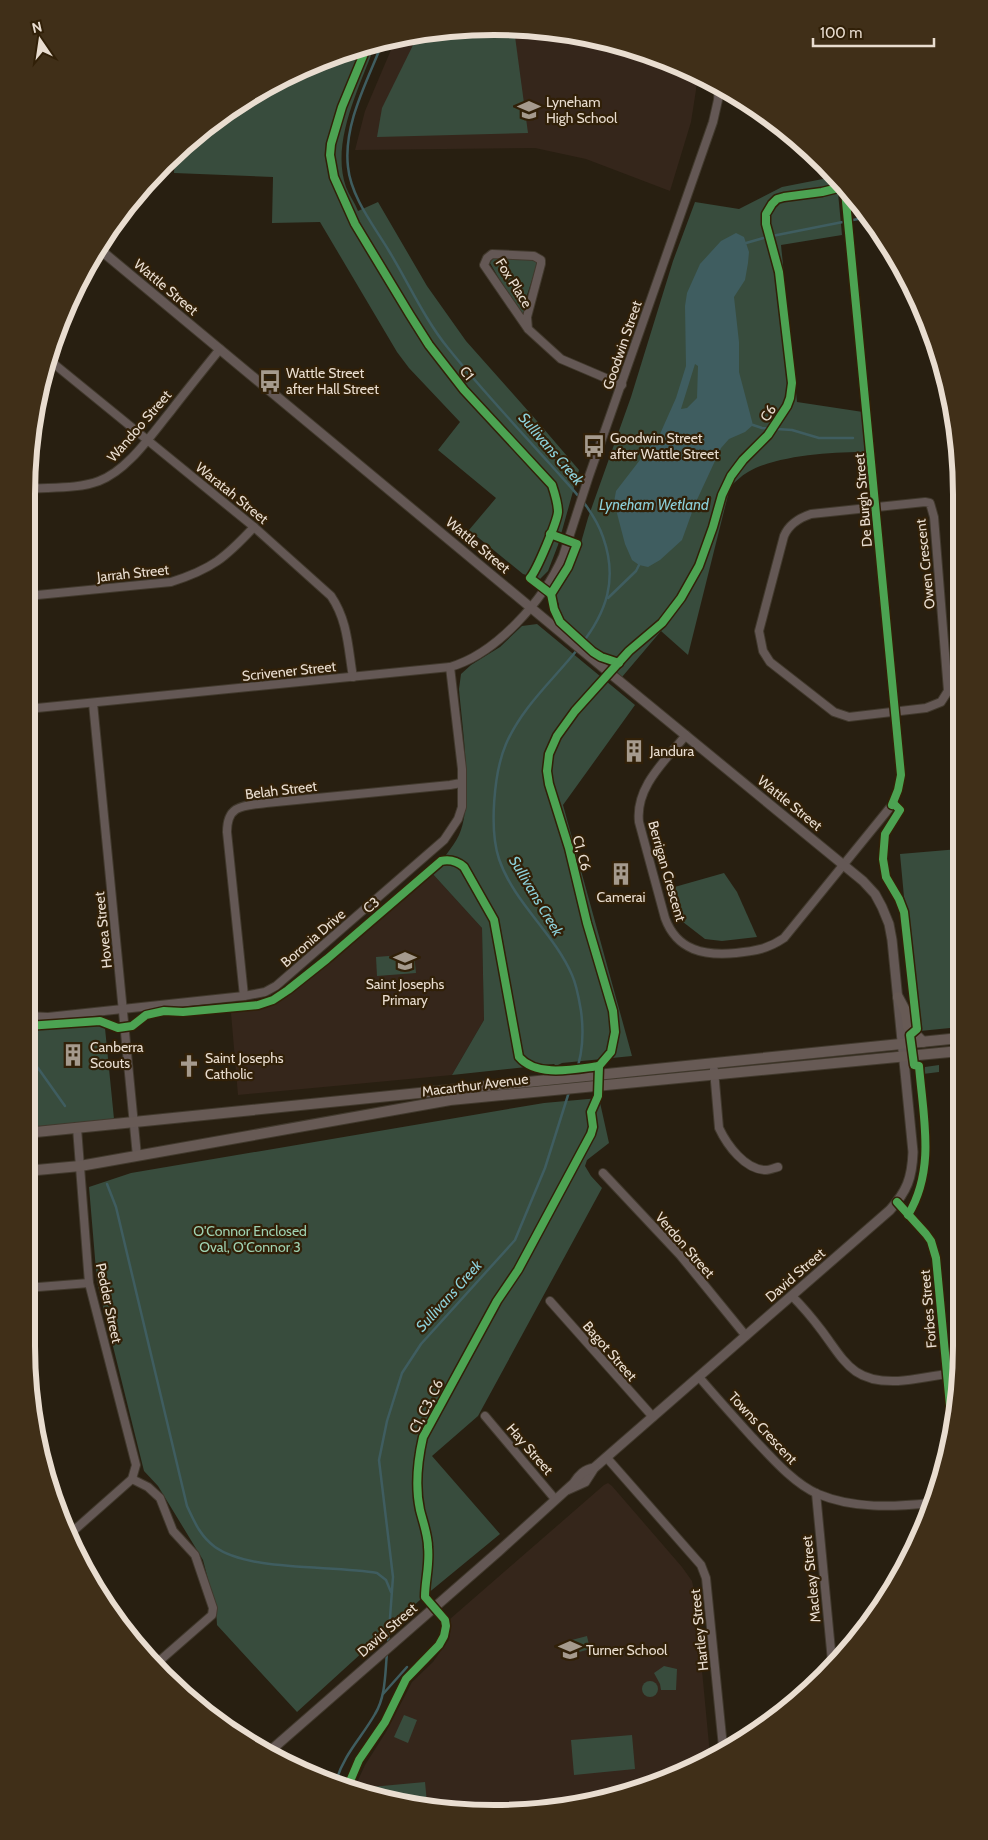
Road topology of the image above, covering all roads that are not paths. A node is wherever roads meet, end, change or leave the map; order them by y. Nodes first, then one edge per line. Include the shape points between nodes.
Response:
1 (718, 93) edge
2 (846, 200) edge
3 (103, 252) edge
4 (528, 328) junction
5 (220, 349) junction
6 (54, 364) edge
7 (622, 385) junction
8 (147, 440) junction
9 (35, 488) edge
10 (876, 506) junction
11 (254, 527) junction
12 (35, 595) edge
13 (531, 606) junction
14 (450, 667) junction
15 (353, 677) junction
16 (93, 703) junction
17 (35, 708) edge
18 (895, 712) junction
19 (686, 735) junction
20 (461, 783) junction
21 (844, 865) junction
22 (244, 996) junction
23 (898, 996) junction
24 (123, 1009) junction
25 (35, 1016) edge
26 (953, 1039) edge
27 (923, 1042) junction
28 (904, 1051) junction
29 (953, 1051) edge
30 (713, 1068) junction
31 (448, 1089) junction
32 (450, 1100) junction
33 (134, 1122) junction
34 (77, 1128) junction
35 (35, 1132) edge
36 (137, 1156) junction
37 (80, 1166) junction
38 (778, 1167) dead end
39 (35, 1170) edge
40 (603, 1173) dead end
41 (897, 1202) junction
42 (89, 1283) junction
43 (35, 1287) edge
44 (792, 1296) junction
45 (550, 1301) dead end
46 (746, 1336) junction
47 (947, 1374) junction
48 (699, 1378) junction
49 (950, 1401) edge
50 (485, 1416) dead end
51 (653, 1418) junction
52 (606, 1458) junction
53 (132, 1479) junction
54 (816, 1493) junction
55 (555, 1499) junction
56 (925, 1503) edge
57 (74, 1531) edge
58 (832, 1657) edge
59 (160, 1661) edge
60 (723, 1745) edge
61 (273, 1749) edge

1 - 7 street, Goodwin Street via 713,122
2 - 10 street, De Burgh Street
3 - 5 street, Wattle Street
4 - 4 street, Fox Place via 484,265 492,254 534,256 541,260 527,317
4 - 7 street, Fox Place via 561,359
5 - 8 street, Wandoo Street
5 - 13 street, Wattle Street
6 - 8 street, Waratah Street
7 - 13 street, Goodwin Street via 558,567
8 - 9 street, Wandoo Street via 122,467 99,481
8 - 11 street, Waratah Street
10 - 18 street, De Burgh Street
10 - 18 street, Owen Crescent via 930,503 934,517 948,691 934,706
10 - 18 street, Owen Crescent via 811,514 798,519 786,530 760,625 760,637 770,662 834,712 850,717
11 - 12 street, Jarrah Street via 232,551 212,566 171,582
11 - 15 street, Waratah Street via 319,583 334,601 345,622
13 - 14 street, Scrivener Street via 494,645
13 - 19 street, Wattle Street
14 - 15 street, Scrivener Street
14 - 20 street, Boronia Drive
15 - 16 street, Scrivener Street
16 - 17 street, Scrivener Street
16 - 24 street, Hovea Street
18 - 21 street, De Burgh Street via 901,775 898,790 892,805
19 - 21 street, Wattle Street
19 - 21 street, Berrigan Crescent via 642,793 638,813 665,918 675,938 696,950 715,955 760,951 774,945 784,938
20 - 22 street, Boronia Drive via 460,814 444,840 276,986
20 - 22 street, Belah Street via 266,803 243,806 231,812 227,832
21 - 23 street, Wattle Street via 875,894 889,924
22 - 24 street, Boronia Drive
23 - 27 main road via 906,1012 908,1026
23 - 28 street, Wattle Street
24 - 25 street, Boronia Drive
24 - 33 street, Hovea Street
26 - 27 main road, Macarthur Avenue
27 - 28 main road, Macarthur Avenue
28 - 29 main road, Macarthur Avenue
28 - 30 main road, Macarthur Avenue
28 - 41 street, David Street via 912,1171
30 - 31 main road, Macarthur Avenue via 584,1075
30 - 32 main road, Macarthur Avenue via 579,1087
30 - 38 street via 719,1128 723,1136 747,1165 765,1170
31 - 32 main road
31 - 33 main road, Macarthur Avenue
32 - 36 main road, Macarthur Avenue
33 - 34 main road, Macarthur Avenue
33 - 36 street, Hovea Street
34 - 35 main road, Macarthur Avenue
34 - 37 street, Pedder Street
36 - 37 main road, Macarthur Avenue
37 - 39 main road, Macarthur Avenue
37 - 42 street, Pedder Street
40 - 46 street, Verdon Street via 680,1255
41 - 44 street, David Street
41 - 47 street, Forbes Street via 926,1234 934,1250
42 - 43 street
42 - 53 street, Pedder Street via 136,1465
44 - 46 street, David Street
44 - 47 street via 848,1367 860,1374 897,1381
45 - 51 street, Bagot Street
46 - 48 street, David Street
47 - 49 street, Forbes Street
48 - 51 street, David Street
48 - 54 street, Towns Crescent via 784,1471
50 - 55 street, Hay Street
51 - 52 street, David Street
52 - 55 street, David Street via 579,1474 574,1483
52 - 60 street, Hartley Street via 704,1571
53 - 57 street
53 - 59 street via 160,1498 173,1530 195,1555 213,1608 212,1615
54 - 56 street, Towns Crescent via 871,1506
54 - 58 street, Macleay Street
55 - 61 street, David Street

